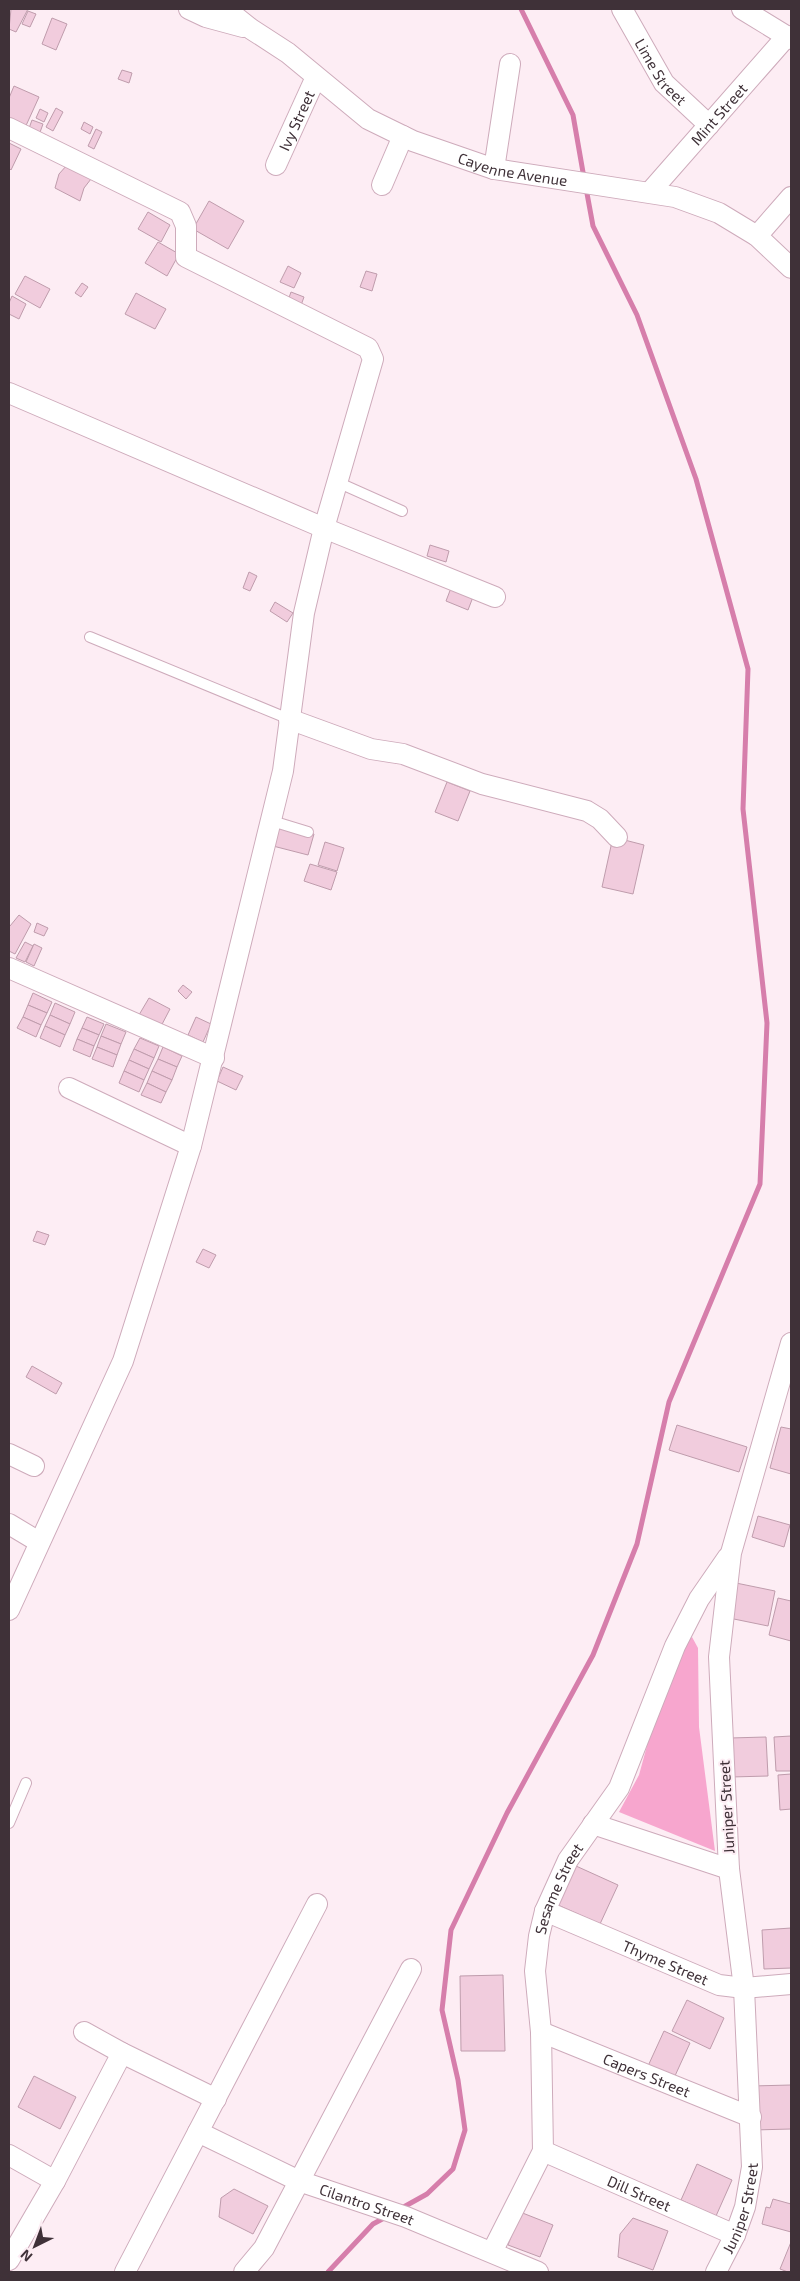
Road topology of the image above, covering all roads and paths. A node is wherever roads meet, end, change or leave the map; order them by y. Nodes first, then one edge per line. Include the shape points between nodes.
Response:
1 (188, 9) edge
2 (226, 9) edge
3 (622, 9) edge
4 (742, 9) edge
5 (251, 29) junction
6 (789, 37) edge
7 (510, 64) dead end
8 (316, 77) junction
9 (710, 125) junction
10 (9, 128) edge
11 (403, 136) junction
12 (276, 165) dead end
13 (494, 169) junction
14 (382, 185) dead end
15 (650, 192) junction
16 (791, 198) edge
17 (757, 236) junction
18 (791, 268) edge
19 (9, 393) edge
20 (337, 482) junction
21 (402, 511) dead end
22 (324, 528) junction
23 (495, 597) dead end
24 (90, 637) dead end
25 (289, 719) junction
26 (272, 821) junction
27 (308, 832) dead end
28 (617, 837) dead end
29 (9, 968) edge
30 (214, 1058) junction
31 (69, 1088) dead end
32 (191, 1146) junction
33 (791, 1343) edge
34 (783, 1406) edge
35 (9, 1454) edge
36 (34, 1466) dead end
37 (9, 1524) edge
38 (39, 1542) junction
39 (731, 1553) junction
40 (9, 1610) edge
41 (26, 1783) dead end
42 (9, 1823) edge
43 (593, 1824) junction
44 (730, 1868) junction
45 (318, 1904) dead end
46 (546, 1911) junction
47 (411, 1969) dead end
48 (791, 1984) edge
49 (744, 1988) junction
50 (84, 2032) dead end
51 (541, 2032) junction
52 (122, 2053) junction
53 (216, 2099) junction
54 (751, 2117) junction
55 (198, 2132) junction
56 (543, 2151) junction
57 (9, 2155) edge
58 (55, 2181) junction
59 (299, 2181) junction
60 (735, 2235) junction
61 (492, 2252) junction
62 (9, 2260) edge
63 (126, 2272) edge
64 (244, 2272) edge
65 (538, 2272) edge
66 (716, 2272) edge

1 - 5 street, Cayenne Avenue
2 - 5 street, Cayenne Avenue
3 - 9 street, Lime Street via 664,82
4 - 6 street
5 - 8 street, Cayenne Avenue via 288,53
6 - 9 street, Mint Street
7 - 13 street
8 - 11 street, Cayenne Avenue via 368,119
8 - 12 street, Ivy Street
9 - 15 street, Mint Street
10 - 20 street via 180,212 186,226 186,257 368,348 374,359
11 - 13 street, Cayenne Avenue
11 - 14 street
13 - 15 street, Cayenne Avenue
15 - 17 street, Cayenne Avenue via 719,213
16 - 17 street
17 - 18 street, Cayenne Avenue
19 - 22 street
20 - 21 lane
20 - 22 street
22 - 23 street
22 - 25 street via 304,613
24 - 25 lane
25 - 26 street via 283,771
25 - 28 street via 371,749 403,754 482,784 587,811
26 - 27 lane
26 - 30 street
29 - 30 street
30 - 32 street
31 - 32 street
32 - 38 street via 123,1361
33 - 34 street, Juniper Street
34 - 39 street, Juniper Street
35 - 36 street
37 - 38 street
38 - 40 street
39 - 43 street, Sesame Street via 699,1600 675,1646 619,1788
39 - 44 street, Juniper Street via 719,1657
41 - 42 lane
43 - 44 street
43 - 46 street, Sesame Street via 568,1860
44 - 49 street, Juniper Street
45 - 53 street
46 - 49 street, Thyme Street via 719,1985
46 - 51 street, Sesame Street via 535,1971
47 - 59 street
48 - 49 street, Thyme Street
49 - 54 street, Juniper Street
50 - 52 street
51 - 54 street, Capers Street
51 - 56 street, Sesame Street
52 - 53 street
52 - 58 street
53 - 55 street
54 - 60 street, Juniper Street via 750,2184
55 - 59 street, Cilantro Street
55 - 63 street
56 - 60 street, Dill Street
56 - 61 street, Sesame Street
57 - 58 street
58 - 62 street
59 - 61 street, Cilantro Street via 371,2204
59 - 64 street via 264,2248
60 - 66 street, Juniper Street
61 - 65 street, Cilantro Street

